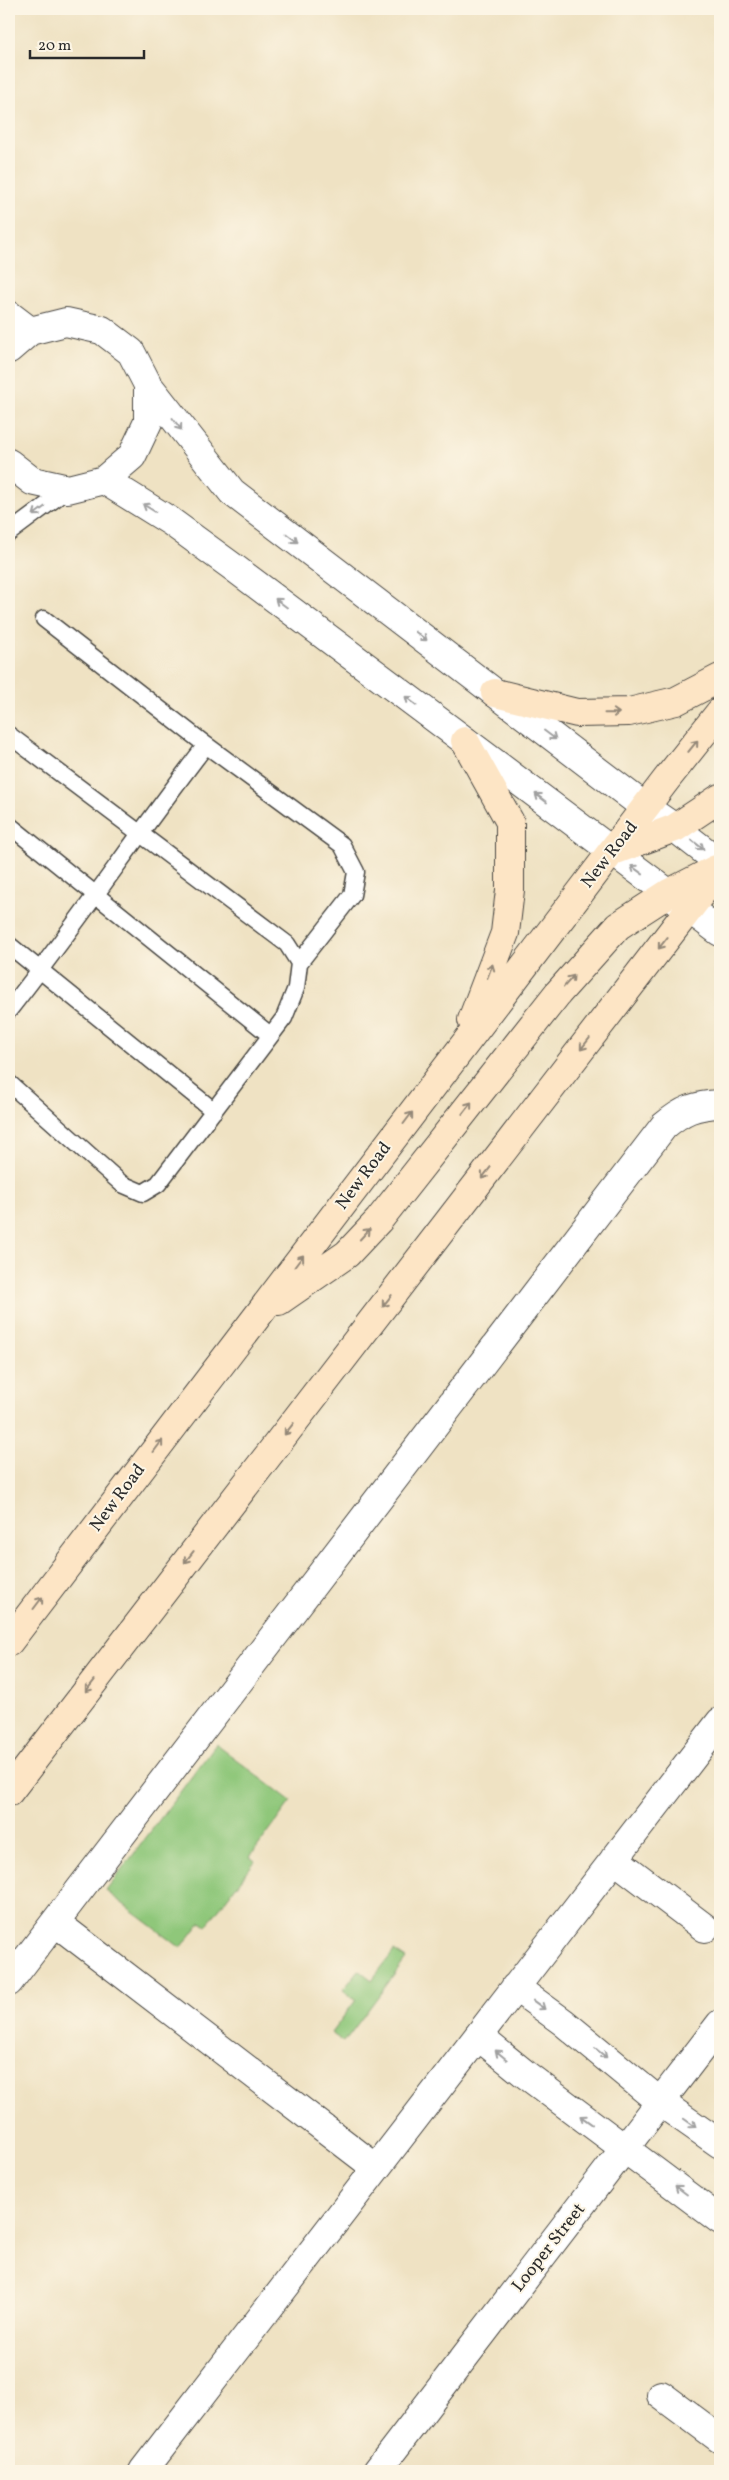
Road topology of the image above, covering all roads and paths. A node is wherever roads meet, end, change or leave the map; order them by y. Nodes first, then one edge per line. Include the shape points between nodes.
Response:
1 (9, 315) edge
2 (30, 331) junction
3 (9, 349) edge
4 (148, 385) junction
5 (9, 463) edge
6 (104, 480) junction
7 (68, 489) junction
8 (9, 533) edge
9 (44, 619) dead end
10 (720, 678) edge
11 (495, 693) junction
12 (720, 712) edge
13 (9, 735) edge
14 (465, 741) junction
15 (206, 745) junction
16 (720, 798) edge
17 (646, 808) junction
18 (9, 825) edge
19 (675, 828) junction
20 (139, 833) junction
21 (611, 852) junction
22 (720, 862) edge
23 (720, 868) edge
24 (95, 894) junction
25 (679, 901) junction
26 (720, 932) edge
27 (9, 945) edge
28 (299, 963) junction
29 (41, 969) junction
30 (9, 1010) edge
31 (270, 1035) junction
32 (460, 1049) junction
33 (9, 1083) edge
34 (720, 1104) edge
35 (214, 1111) junction
36 (257, 1316) junction
37 (9, 1642) edge
38 (720, 1722) edge
39 (9, 1792) edge
40 (614, 1860) junction
41 (55, 1922) junction
42 (705, 1928) dead end
43 (9, 1982) edge
44 (515, 1987) junction
45 (720, 2024) edge
46 (478, 2036) junction
47 (660, 2102) junction
48 (720, 2144) edge
49 (626, 2149) junction
50 (376, 2168) junction
51 (720, 2220) edge
52 (661, 2395) dead end
53 (720, 2439) edge
54 (143, 2471) edge
55 (376, 2471) edge

1 - 2 street
2 - 3 street
2 - 4 street via 66,322 102,330 131,352
4 - 6 street via 148,422 144,431 132,456
4 -> 11 street via 232,492
5 - 7 street via 32,481
6 - 7 street
14 -> 6 street via 170,521
7 -> 8 lane
9 - 15 lane
11 -> 10 main road via 577,713 629,712 676,701
11 -> 17 street
17 -> 12 main road, New Road
13 - 20 lane
21 -> 14 street
32 -> 14 main road via 505,933 510,890 510,822
15 - 20 lane
15 - 28 lane via 342,845 356,872 352,896
16 - 19 main road
17 - 19 street
17 - 21 main road, New Road
18 - 24 lane
19 - 21 main road
19 -> 22 street
20 - 24 lane
20 - 28 lane via 287,944
25 -> 21 street
21 - 32 main road, New Road
23 - 25 main road
24 - 29 lane
24 - 31 lane
25 - 26 street
36 -> 25 main road via 347,1254 379,1220 558,993 618,926
25 -> 39 main road
27 - 29 lane
28 - 31 lane via 296,988 284,1018
29 - 30 lane
29 - 35 lane
31 - 35 lane
36 -> 32 main road, New Road
33 - 35 lane via 122,1184 143,1193 158,1184
34 - 41 street via 682,1110 664,1126
37 -> 36 main road, New Road
38 - 40 street
40 - 42 street
40 - 44 street
41 - 43 street
41 - 50 street
44 - 46 street
44 -> 47 street
45 - 47 street, Looper Street
49 -> 46 street
46 - 50 street
47 -> 48 street
47 - 49 street, Looper Street
51 -> 49 street
49 - 55 street, Looper Street
50 - 54 street
52 - 53 street

